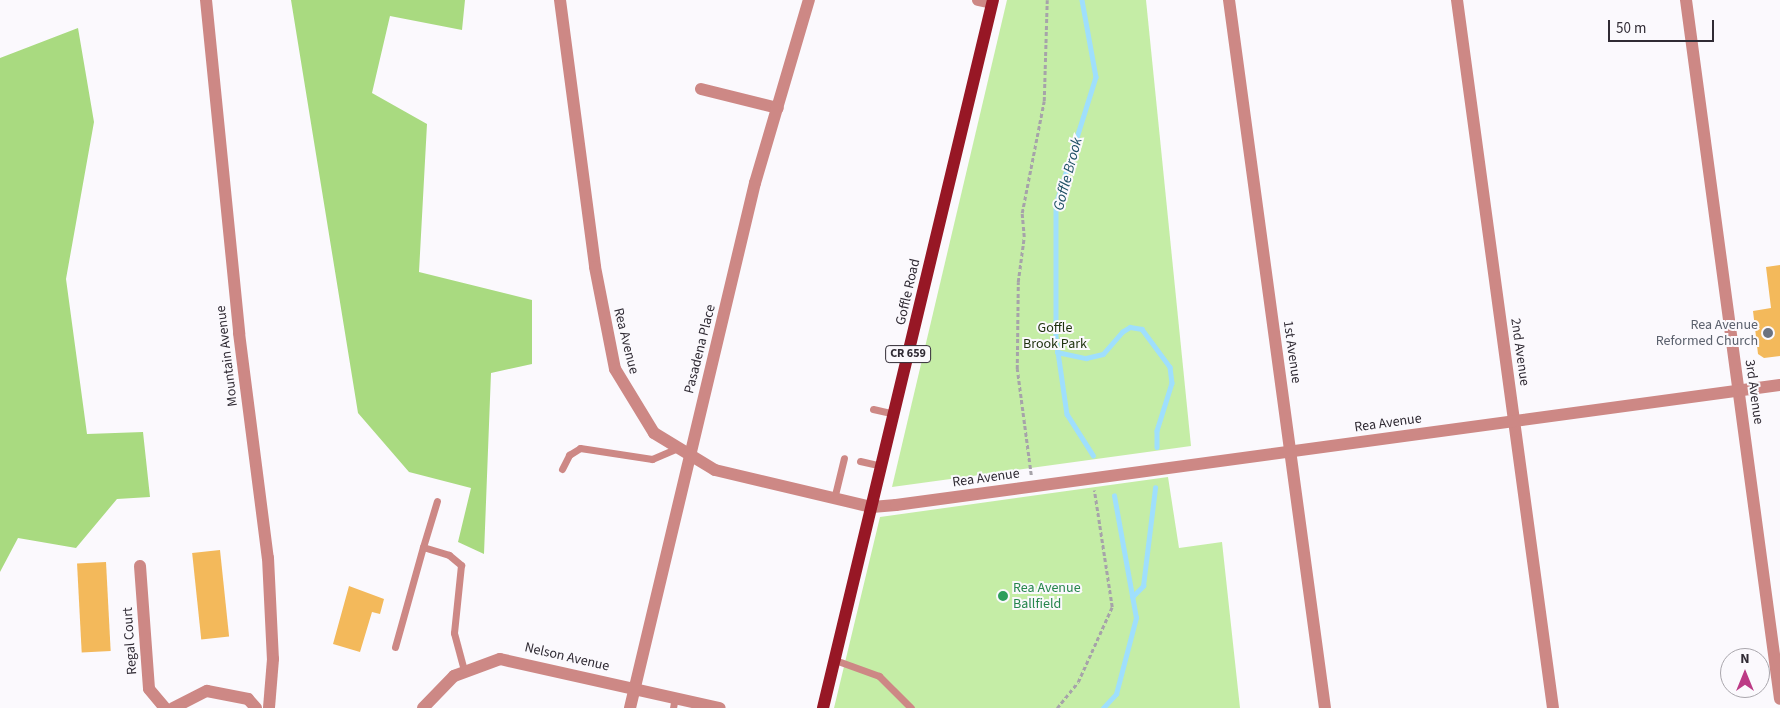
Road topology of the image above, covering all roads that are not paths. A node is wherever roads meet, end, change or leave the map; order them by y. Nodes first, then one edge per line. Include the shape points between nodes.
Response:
1 (206, 0) edge
2 (560, 0) edge
3 (809, 0) edge
4 (978, 0) edge
5 (1229, 0) edge
6 (1457, 0) edge
7 (1686, 0) edge
8 (992, 2) edge
9 (701, 88) dead end
10 (778, 108) junction
11 (1780, 385) edge
12 (1738, 391) junction
13 (873, 410) dead end
14 (894, 414) junction
15 (1514, 421) junction
16 (676, 449) junction
17 (1290, 452) junction
18 (689, 457) junction
19 (844, 458) dead end
20 (860, 461) dead end
21 (881, 466) junction
22 (562, 469) dead end
23 (834, 499) junction
24 (437, 501) dead end
25 (872, 507) junction
26 (424, 547) junction
27 (140, 566) dead end
28 (395, 647) dead end
29 (835, 660) junction
30 (464, 670) junction
31 (635, 688) junction
32 (1780, 699) edge
33 (674, 703) edge
34 (165, 708) edge
35 (173, 708) edge
36 (256, 708) edge
37 (269, 708) edge
38 (423, 708) edge
39 (630, 708) edge
40 (720, 708) edge
41 (823, 708) edge
42 (911, 708) edge
43 (1325, 708) edge
44 (1553, 708) edge

1 - 37 street, Mountain Avenue via 239,333 269,567 273,659
2 - 16 street, Rea Avenue via 595,267 615,369 638,412
3 - 10 street, Pasadena Place
4 - 8 street
5 - 17 street, 1st Avenue
6 - 15 street, 2nd Avenue
7 - 12 street, 3rd Avenue
8 - 14 main road, Goffle Road / CR 659
9 - 10 street
10 - 18 street, Pasadena Place
11 - 12 street, Rea Avenue
12 - 15 street, Rea Avenue
12 - 32 street, 3rd Avenue
13 - 14 lane
14 - 21 main road, Goffle Road / CR 659
15 - 17 street, Rea Avenue
15 - 44 street, 2nd Avenue
16 - 18 street, Rea Avenue
16 - 22 lane via 652,459 580,448 569,455
17 - 25 street, Rea Avenue
17 - 43 street, 1st Avenue
18 - 23 street, Rea Avenue via 715,470
18 - 31 street, Pasadena Place
19 - 23 lane
20 - 21 lane
21 - 25 main road, Goffle Road / CR 659
23 - 25 street, Rea Avenue
24 - 26 lane
25 - 29 main road, Goffle Road / CR 659
26 - 28 lane
26 - 30 lane via 449,555 461,565 454,633
27 - 34 street, Regal Court via 149,688
29 - 41 main road, Goffle Road / CR 659
29 - 42 lane via 879,676
30 - 31 street, Nelson Avenue via 488,661 518,660
30 - 38 street, Nelson Avenue via 438,688
31 - 33 street, Nelson Avenue
31 - 39 street, Pasadena Place
33 - 40 street, Nelson Avenue
35 - 36 street via 207,691 248,699

